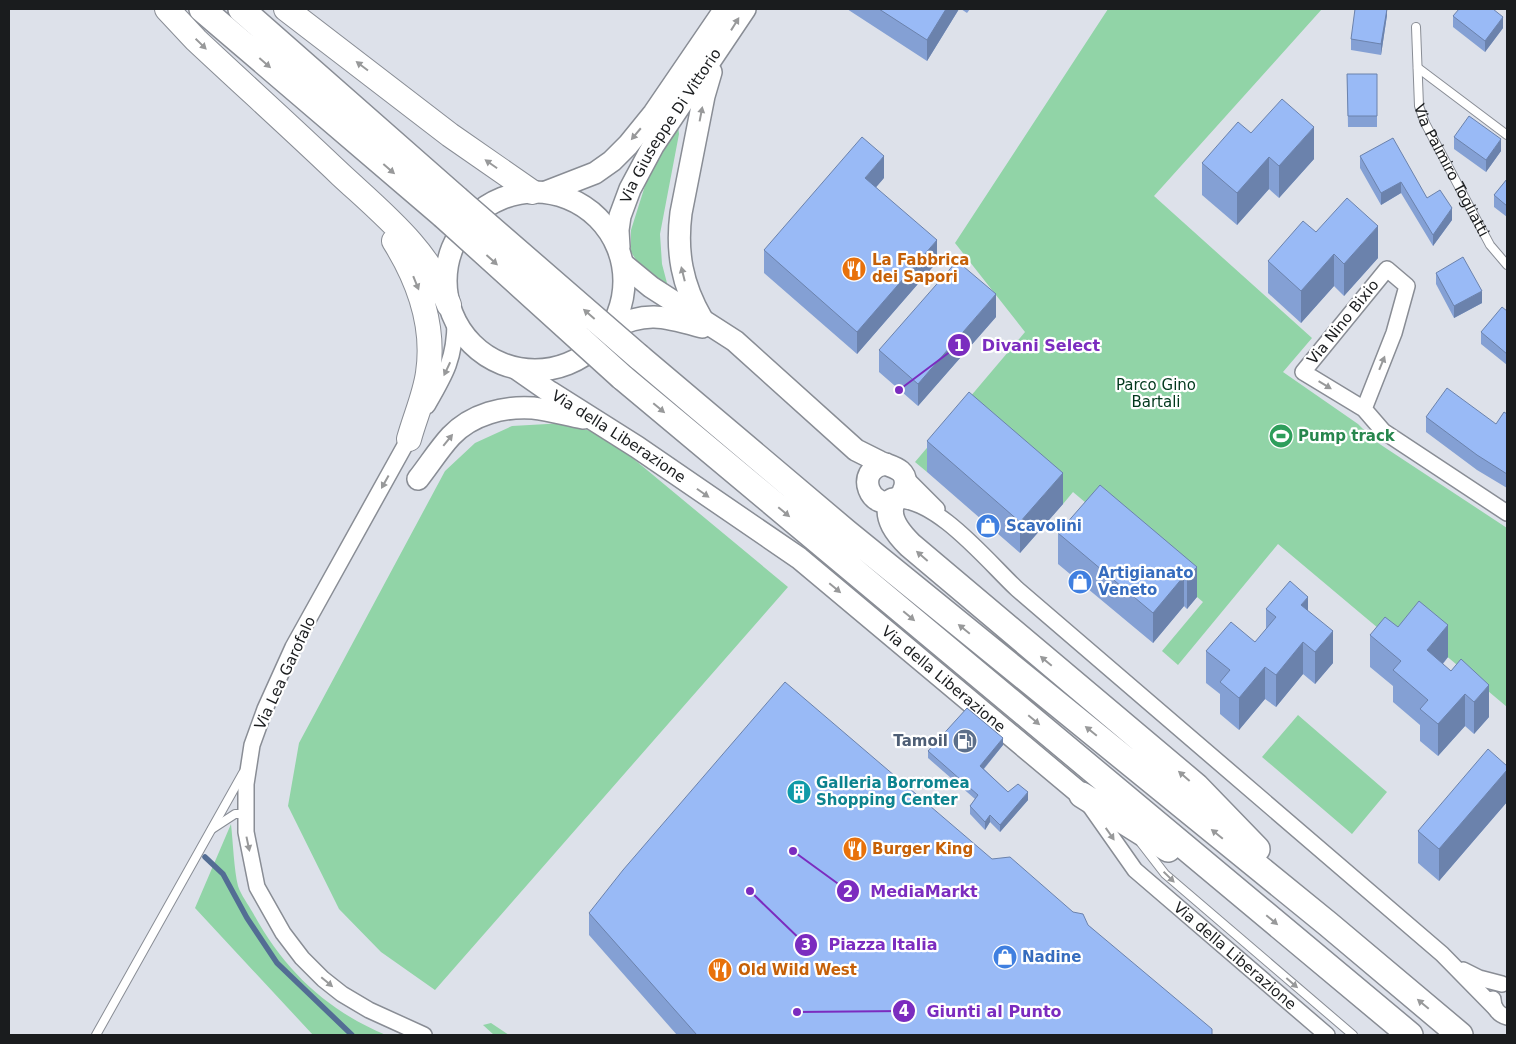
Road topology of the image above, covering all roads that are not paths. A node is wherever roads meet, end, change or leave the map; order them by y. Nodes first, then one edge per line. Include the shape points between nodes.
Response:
1 (167, 9) edge
2 (202, 9) edge
3 (241, 9) edge
4 (286, 9) edge
5 (724, 9) edge
6 (745, 9) edge
7 (1416, 27) dead end
8 (717, 53) junction
9 (1418, 68) junction
10 (1507, 135) edge
11 (313, 148) junction
12 (539, 192) junction
13 (450, 207) junction
14 (621, 257) junction
15 (1507, 265) edge
16 (452, 314) junction
17 (702, 319) junction
18 (611, 329) junction
19 (724, 333) junction
20 (517, 369) junction
21 (1364, 409) junction
22 (599, 422) junction
23 (832, 429) junction
24 (409, 439) junction
25 (895, 470) junction
26 (418, 479) dead end
27 (868, 485) junction
28 (894, 500) junction
29 (1507, 513) edge
30 (957, 530) junction
31 (250, 763) junction
32 (1082, 794) junction
33 (246, 814) junction
34 (1128, 825) junction
35 (210, 830) junction
36 (1235, 889) junction
37 (1328, 924) junction
38 (1442, 954) junction
39 (1505, 983) edge
40 (1501, 1012) edge
41 (96, 1035) edge
42 (424, 1035) edge
43 (1327, 1035) edge
44 (1353, 1035) edge
45 (1410, 1035) edge
46 (1460, 1035) edge

1 -> 11 main road
2 -> 13 highway
3 - 13 highway
12 -> 4 main road via 450,135
5 -> 12 main road, Via Giuseppe Di Vittorio via 654,113 628,145 595,173 571,184
8 -> 6 main road, Via Giuseppe Di Vittorio
7 - 9 lane, Via Palmiro Togliatti
8 - 14 main road, Via Giuseppe Di Vittorio via 653,146 630,189 619,223
17 -> 8 main road via 684,280 679,232 704,96
9 - 10 lane, Via Palmiro Togliatti
9 - 15 lane, Via Palmiro Togliatti via 1419,106 1425,123 1490,245
11 - 16 main road via 414,247 437,277
11 -> 24 main road via 378,219 410,269 421,297 428,335 428,366
12 - 14 main road via 562,196 592,212 605,225
12 - 16 main road via 512,194 496,200 468,221 448,261 446,283
13 -> 36 highway, bridge via 622,377
37 -> 13 highway, bridge via 876,557 639,357
14 - 17 main road via 651,287
14 - 18 main road via 624,290
16 - 20 main road via 472,345 486,356
16 -> 24 street, Via Lea Garofalo via 455,342 451,360
17 - 19 main road
18 - 19 main road via 626,321 646,317 671,319
18 - 20 main road via 589,353 573,363 541,370
19 - 23 main road
20 - 22 main road, Via della Liberazione
21 -> 21 street, Via Nino Bixio via 1394,333 1407,286 1387,268 1302,372
21 - 29 street, Via Nino Bixio via 1383,431
26 -> 22 main road via 451,436 465,423 484,414 533,408
22 -> 32 main road, Via della Liberazione via 799,558
23 - 25 main road via 856,450
23 - 27 main road via 847,446
24 -> 31 street, Via Lea Garofalo via 293,647 265,709 252,745
25 - 27 main road via 880,465 872,470
25 - 28 main road via 905,487
25 - 30 street
27 - 28 main road via 870,494 875,498 884,502
28 - 30 street via 917,504
37 -> 28 highway via 1196,786 910,545 891,518 890,507
30 - 38 street via 1016,590
31 - 33 street, Via Lea Garofalo
31 - 35 lane
32 - 34 highway
32 -> 43 street, Via della Liberazione via 1135,870
33 - 35 lane via 236,814
33 -> 42 street, Via Lea Garofalo via 246,832 257,886 283,933 302,958 342,994
34 - 36 highway
34 -> 44 lane via 1165,874
35 - 41 lane
36 -> 45 highway
46 -> 37 highway
38 - 39 street via 1472,974
38 - 40 street
39 - 40 street via 1498,987 1493,997

